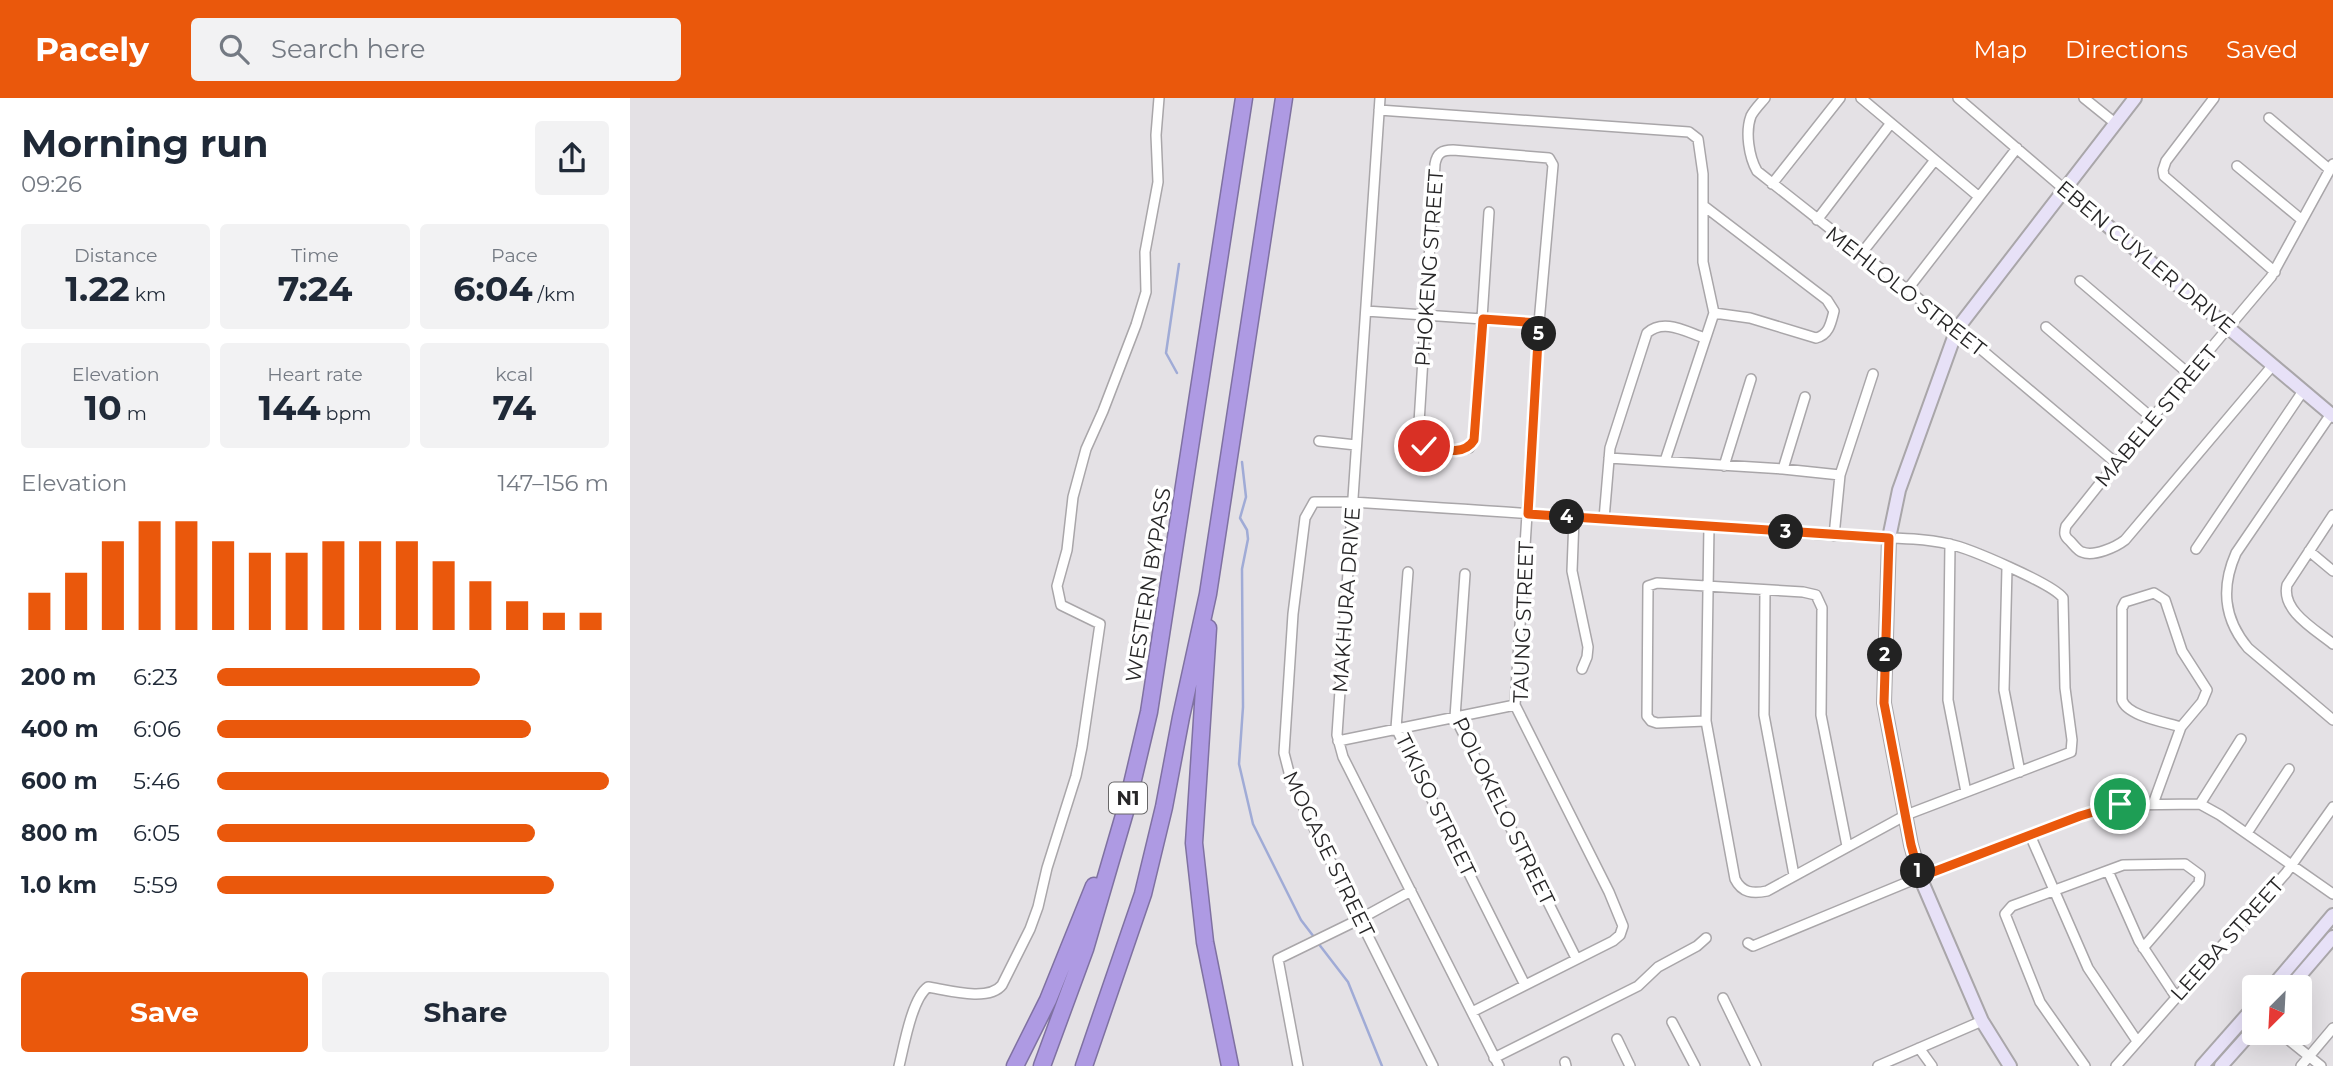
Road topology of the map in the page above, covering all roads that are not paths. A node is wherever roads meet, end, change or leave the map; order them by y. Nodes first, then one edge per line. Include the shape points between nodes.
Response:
1 (1159, 98) edge
2 (1244, 98) edge
3 (1284, 98) edge
4 (1380, 98) edge
5 (1765, 98) edge
6 (1840, 98) edge
7 (1861, 98) edge
8 (1958, 98) edge
9 (2084, 98) edge
10 (2135, 98) edge
11 (2214, 98) edge
12 (1379, 110) junction
13 (2269, 118) dead end
14 (1891, 123) junction
15 (2115, 123) junction
16 (2017, 148) junction
17 (1935, 160) junction
18 (1553, 165) joint
19 (2237, 166) dead end
20 (2331, 166) edge
21 (1772, 184) junction
22 (2064, 189) junction
23 (1978, 196) junction
24 (1704, 206) junction
25 (1489, 212) dead end
26 (1816, 220) junction
27 (2302, 220) junction
28 (1861, 254) junction
29 (2275, 272) junction
30 (2080, 281) dead end
31 (1907, 290) junction
32 (1366, 312) junction
33 (1714, 313) junction
34 (1426, 315) junction
35 (1483, 319) junction
36 (1539, 323) junction
37 (2046, 327) dead end
38 (2230, 328) junction
39 (1957, 329) junction
40 (1705, 338) junction
41 (2273, 365) junction
42 (1873, 374) dead end
43 (2189, 374) junction
44 (1751, 379) dead end
45 (2303, 391) junction
46 (1805, 397) dead end
47 (2332, 415) edge
48 (2152, 418) junction
49 (1319, 441) dead end
50 (1356, 445) junction
51 (1609, 458) junction
52 (1665, 461) junction
53 (2116, 463) junction
54 (1724, 466) junction
55 (1783, 469) junction
56 (1840, 475) junction
57 (1352, 502) junction
58 (1528, 514) junction
59 (2333, 515) edge
60 (1574, 517) junction
61 (1604, 519) junction
62 (1709, 526) junction
63 (1834, 536) junction
64 (1889, 538) junction
65 (1950, 544) junction
66 (2196, 549) dead end
67 (2309, 551) junction
68 (2007, 568) junction
69 (2333, 571) edge
70 (1408, 572) dead end
71 (1465, 574) dead end
72 (1708, 586) junction
73 (1765, 590) junction
74 (1208, 594) junction
75 (2333, 644) edge
76 (1582, 669) dead end
77 (1515, 705) junction
78 (1455, 717) junction
79 (2333, 720) edge
80 (1706, 721) junction
81 (2181, 727) junction
82 (1396, 728) junction
83 (2241, 739) dead end
84 (1338, 741) junction
85 (2289, 769) dead end
86 (2020, 772) junction
87 (1966, 793) junction
88 (2153, 804) junction
89 (2200, 804) junction
90 (1127, 805) junction
91 (2333, 807) edge
92 (1906, 815) junction
93 (2246, 833) junction
94 (2030, 835) junction
95 (1847, 846) junction
96 (2292, 866) junction
97 (2108, 871) junction
98 (1794, 876) junction
99 (1920, 877) junction
100 (2054, 890) junction
101 (1411, 891) junction
102 (2333, 894) edge
103 (2333, 915) edge
104 (1360, 919) junction
105 (2333, 937) edge
106 (1706, 938) dead end
107 (1748, 943) dead end
108 (2143, 947) junction
109 (1576, 958) junction
110 (2282, 975) edge
111 (2300, 975) edge
112 (1525, 985) junction
113 (2176, 997) junction
114 (1723, 998) dead end
115 (1472, 1012) junction
116 (1982, 1021) junction
117 (1672, 1022) dead end
118 (2242, 1022) edge
119 (2333, 1028) edge
120 (1617, 1039) dead end
121 (2137, 1041) junction
122 (2242, 1042) edge
123 (2294, 1045) edge
124 (1919, 1048) junction
125 (2308, 1057) junction
126 (1497, 1062) edge
127 (899, 1066) edge
128 (1014, 1066) edge
129 (1042, 1066) edge
130 (1084, 1066) edge
131 (1230, 1066) edge
132 (1298, 1066) edge
133 (1433, 1066) edge
134 (1630, 1066) edge
135 (1695, 1066) edge
136 (1756, 1066) edge
137 (1878, 1066) edge
138 (1932, 1066) edge
139 (2010, 1066) edge
140 (2085, 1066) edge
141 (2116, 1066) edge
142 (2202, 1066) edge
143 (2221, 1066) edge
144 (2301, 1066) edge
145 (2321, 1066) edge

1 - 127 street via 1158,182 1145,251 1146,292 1086,449 1057,586 1061,606 1100,624 1076,776 1038,907 1002,985 986,994 928,987 921,992
2 - 90 highway, WESTERN BYPASS / N1 via 1149,712
3 - 74 highway, N1
4 - 12 street, MAKHURA DRIVE
5 - 21 street, MEHLOLO STREET via 1750,119 1750,150 1757,172
6 - 21 street
7 - 14 street
8 - 16 street, EBEN CUYLER DRIVE
9 - 15 street
10 - 15 street
11 - 29 street via 2166,161 2164,176
12 - 24 street via 1689,132 1700,145
12 - 32 street, MAKHURA DRIVE
13 - 20 street
14 - 17 street
14 - 26 street
15 - 22 street
16 - 22 street, EBEN CUYLER DRIVE
16 - 23 street
17 - 23 street
17 - 28 street
18 - 34 street, PHOKENG STREET via 1551,159 1538,156 1439,153
18 - 36 street, TAUNG STREET
19 - 27 street
20 - 27 street, MABELE STREET
21 - 26 street, MEHLOLO STREET
22 - 38 street, EBEN CUYLER DRIVE
22 - 39 street
23 - 31 street
24 - 33 street via 1703,262
24 - 33 street via 1827,300 1834,311 1828,330 1816,338 1750,318
25 - 35 street
26 - 28 street, MEHLOLO STREET
27 - 29 street, MABELE STREET
28 - 31 street, MEHLOLO STREET
29 - 38 street, MABELE STREET
30 - 43 street
31 - 39 street, MEHLOLO STREET
32 - 34 street
32 - 50 street, MAKHURA DRIVE
33 - 40 street
34 - 35 street
34 - 35 street, PHOKENG STREET via 1418,439 1426,447 1457,450 1469,448 1474,440
35 - 36 street
36 - 58 street, TAUNG STREET
37 - 48 street
38 - 41 street, EBEN CUYLER DRIVE
38 - 43 street, MABELE STREET
39 - 53 street, MEHLOLO STREET
39 - 64 street via 1899,491
40 - 51 street via 1667,326 1647,333
40 - 52 street
41 - 45 street, EBEN CUYLER DRIVE
41 - 53 street, MABELE STREET via 2125,540 2097,552 2082,552 2064,535 2066,526
42 - 56 street
43 - 48 street, MABELE STREET
44 - 54 street
45 - 47 street, EBEN CUYLER DRIVE
45 - 66 street
46 - 55 street
47 - 79 street via 2236,553 2226,589 2240,638
48 - 53 street, MABELE STREET
49 - 50 street
50 - 57 street, MAKHURA DRIVE
51 - 52 street
51 - 61 street
52 - 54 street
54 - 55 street
55 - 56 street
56 - 63 street
57 - 58 street, MOGASE STREET
57 - 84 street, MAKHURA DRIVE
57 - 104 street, MOGASE STREET via 1318,501 1307,512 1293,614 1284,753 1292,784
58 - 60 street, MOGASE STREET
58 - 77 street, TAUNG STREET
59 - 67 street
60 - 61 street, MOGASE STREET
60 - 76 street via 1572,571 1588,647
61 - 62 street, MOGASE STREET
62 - 63 street, MOGASE STREET
62 - 72 street
63 - 64 street, MOGASE STREET
64 - 65 street, MOGASE STREET
64 - 92 street via 1884,703
65 - 68 street, MOGASE STREET
65 - 87 street via 1948,700
67 - 69 street
67 - 75 street via 2287,585 2286,599
68 - 86 street via 2004,690
68 - 86 street, MOGASE STREET via 2056,590 2064,603 2065,688 2072,749
70 - 82 street, TIKISO STREET
71 - 78 street, POLOKELO STREET
72 - 73 street
72 - 80 street
72 - 80 street via 1657,583 1648,588 1647,716 1657,723
73 - 95 street via 1812,594 1821,602 1821,715
73 - 98 street via 1764,715
74 - 130 highway, N1 via 1143,894
74 - 131 highway via 1194,843 1205,942
77 - 78 street
77 - 109 street, TAUNG STREET via 1622,919 1614,941
78 - 82 street
78 - 109 street, POLOKELO STREET
80 - 98 street via 1735,879 1742,889 1760,892
81 - 81 street via 2207,690 2182,652 2165,600 2154,593 2125,602 2124,705 2131,712
81 - 88 street
82 - 84 street
82 - 112 street, TIKISO STREET
83 - 89 street
84 - 101 street, MAKHURA DRIVE
85 - 93 street
86 - 87 street
87 - 92 street
88 - 89 street
88 - 94 street via 2111,806
89 - 93 street
90 - 128 highway via 1048,1000
90 - 129 highway, WESTERN BYPASS / N1 via 1085,949
91 - 96 street, LEEBA STREET
92 - 95 street
92 - 99 street
93 - 96 street
94 - 99 street
94 - 100 street
95 - 98 street
96 - 102 street
96 - 113 street, LEEBA STREET
97 - 100 street
97 - 108 street
97 - 108 street via 2129,864 2185,864 2200,875 2199,883
99 - 107 street via 1753,946
99 - 116 street
100 - 121 street via 2088,968
100 - 140 street via 2012,906 2005,918 2040,1002
101 - 104 street
101 - 115 street, MAKHURA DRIVE
103 - 110 street
104 - 132 street via 1278,959
104 - 133 street, MOGASE STREET
105 - 111 street
106 - 126 street via 1658,967 1638,986
108 - 113 street
109 - 112 street
112 - 115 street
113 - 121 street, LEEBA STREET
114 - 136 street
115 - 126 street, MAKHURA DRIVE
116 - 124 street
116 - 139 street
117 - 135 street
118 - 142 street
119 - 125 street
120 - 134 street
121 - 141 street, LEEBA STREET
122 - 143 street
123 - 125 street
124 - 137 street
124 - 138 street
125 - 144 street
125 - 145 street

